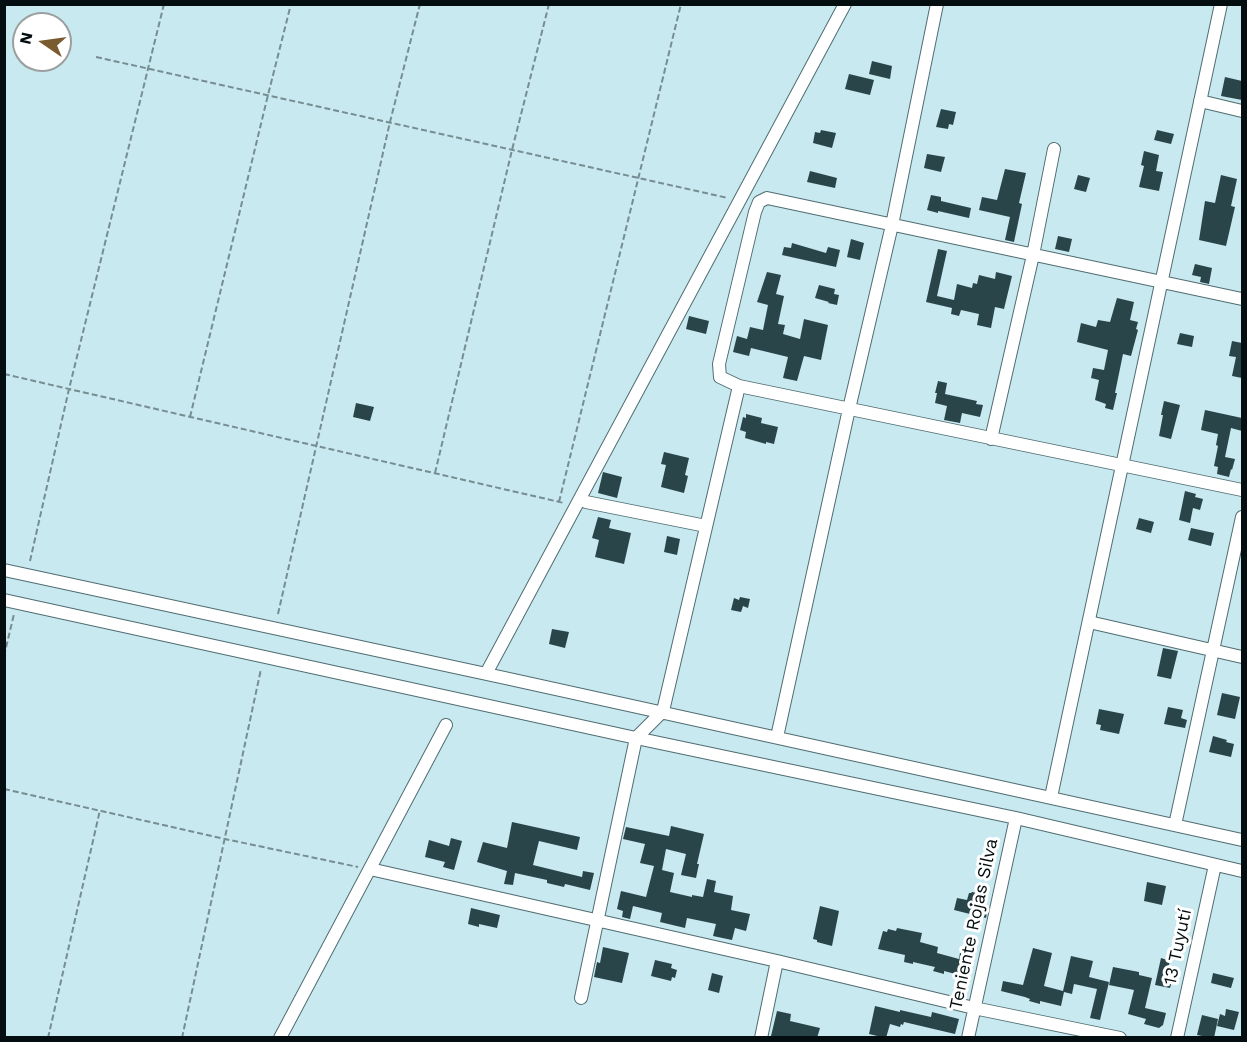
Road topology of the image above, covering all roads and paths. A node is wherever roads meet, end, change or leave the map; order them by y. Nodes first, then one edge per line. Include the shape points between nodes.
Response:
1 (164, 4) edge
2 (291, 4) edge
3 (420, 4) edge
4 (549, 4) edge
5 (681, 4) edge
6 (845, 4) edge
7 (937, 4) edge
8 (1221, 4) edge
9 (96, 57) dead end
10 (148, 68) junction
11 (268, 95) junction
12 (1200, 101) junction
13 (1242, 111) edge
14 (390, 122) junction
15 (1054, 149) dead end
16 (512, 150) junction
17 (637, 178) junction
18 (740, 201) junction
19 (892, 225) junction
20 (1033, 255) junction
21 (1161, 282) junction
22 (1242, 299) edge
23 (4, 374) edge
24 (739, 387) junction
25 (69, 389) junction
26 (849, 409) junction
27 (190, 417) junction
28 (991, 439) junction
29 (316, 446) junction
30 (1122, 466) junction
31 (435, 473) junction
32 (1242, 490) edge
33 (559, 502) junction
34 (581, 504) junction
35 (1242, 517) edge
36 (706, 526) junction
37 (30, 561) dead end
38 (4, 570) edge
39 (4, 600) edge
40 (14, 614) dead end
41 (278, 614) dead end
42 (1089, 622) junction
43 (1213, 651) junction
44 (4, 656) edge
45 (1242, 657) edge
46 (261, 669) dead end
47 (488, 670) dead end
48 (662, 712) junction
49 (446, 725) dead end
50 (777, 737) junction
51 (636, 738) junction
52 (4, 789) edge
53 (1051, 798) junction
54 (100, 810) junction
55 (1016, 818) junction
56 (1175, 825) junction
57 (225, 839) junction
58 (1242, 840) edge
59 (1215, 865) junction
60 (370, 869) junction
61 (1242, 871) edge
62 (598, 920) junction
63 (777, 960) junction
64 (582, 998) dead end
65 (974, 1008) junction
66 (48, 1038) edge
67 (182, 1038) edge
68 (280, 1038) edge
69 (761, 1038) edge
70 (968, 1038) edge
71 (1120, 1038) edge
72 (1177, 1038) edge

1 - 10 path
2 - 11 path
3 - 14 path
4 - 16 path
5 - 17 path
6 - 18 street
7 - 19 street
8 - 12 street
9 - 10 path
10 - 11 path
10 - 25 path
11 - 14 path
11 - 27 path
12 - 13 street
12 - 21 street
14 - 16 path
14 - 29 path
15 - 20 street
16 - 17 path
16 - 31 path
17 - 18 path
17 - 33 path
18 - 34 street
19 - 20 street
19 - 24 street via 767,198 759,202 719,364 720,377
19 - 26 street
20 - 21 street
20 - 28 street
21 - 22 street
21 - 30 street
23 - 25 path
24 - 26 street
24 - 36 street
25 - 27 path
25 - 37 path
26 - 28 street
26 - 50 street
27 - 29 path
28 - 30 street
29 - 31 path
29 - 41 path
30 - 32 street
30 - 42 street
31 - 33 path
33 - 34 path
34 - 36 street
34 - 47 street
35 - 43 street
36 - 48 street
38 - 48 street
39 - 51 street
40 - 44 path
42 - 43 street
42 - 53 street
43 - 45 street
43 - 56 street
46 - 57 path
48 - 50 street
48 - 51 street
49 - 60 street
50 - 53 street
51 - 55 street
51 - 62 street
52 - 54 path
53 - 56 street
54 - 57 path
54 - 66 path
55 - 59 street
55 - 65 street, Teniente Rojas Silva
56 - 58 street
57 - 60 path
57 - 67 path
59 - 61 street
59 - 72 street, 13 Tuyutí
60 - 62 street
60 - 68 street
62 - 63 street
62 - 64 street
63 - 65 street
63 - 69 street
65 - 70 street, Teniente Rojas Silva
65 - 71 street

